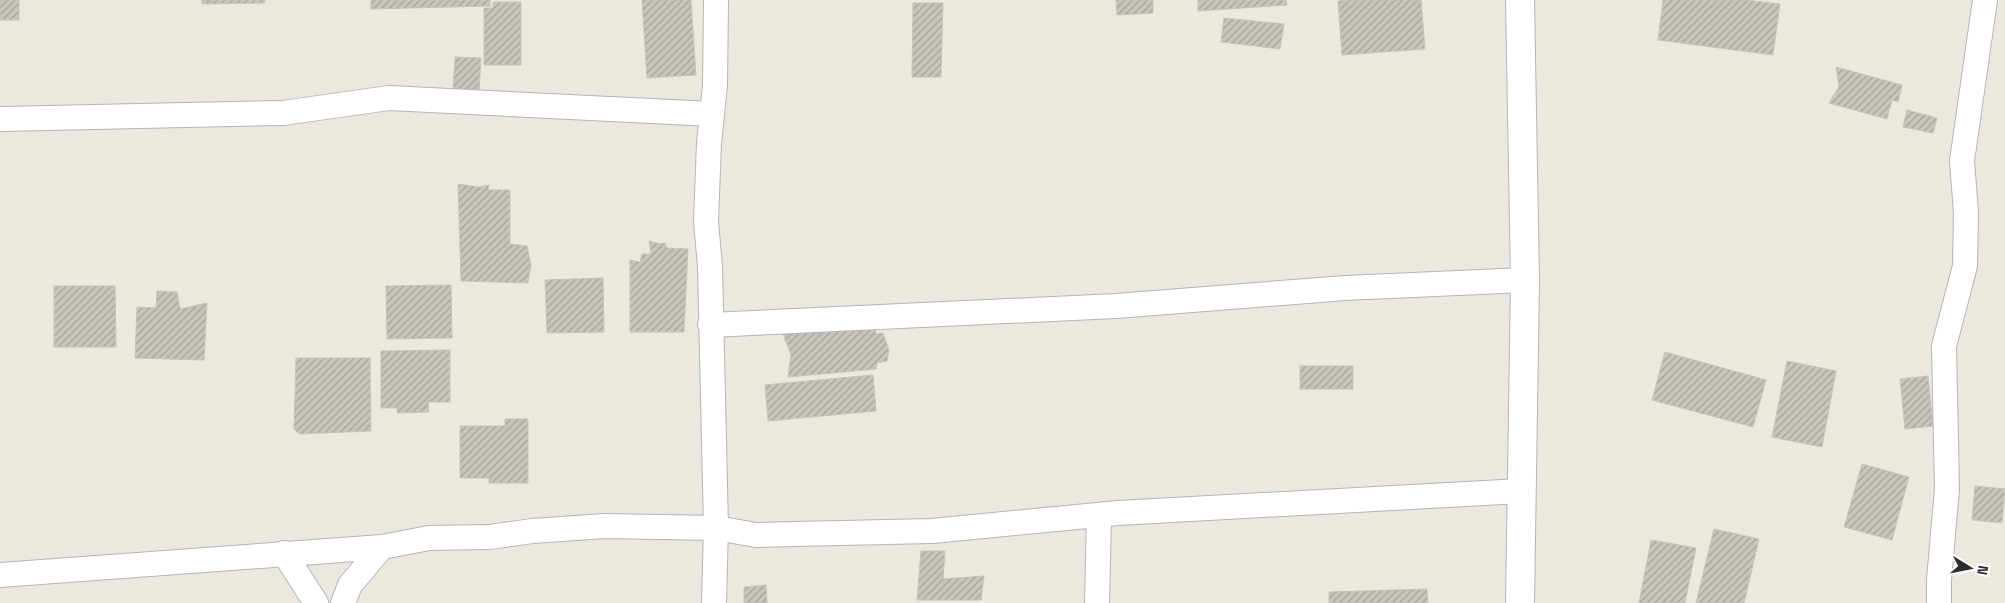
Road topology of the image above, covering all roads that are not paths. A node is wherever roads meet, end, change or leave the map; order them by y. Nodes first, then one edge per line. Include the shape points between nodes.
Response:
1 (716, 0) edge
2 (1520, 0) edge
3 (1985, 0) edge
4 (712, 114) junction
5 (0, 119) edge
6 (1525, 280) junction
7 (710, 325) junction
8 (1521, 491) junction
9 (1099, 516) junction
10 (716, 528) junction
11 (382, 547) junction
12 (284, 553) junction
13 (0, 575) edge
14 (316, 603) edge
15 (343, 603) edge
16 (714, 603) edge
17 (1097, 603) edge
18 (1520, 603) edge
19 (1939, 603) edge

1 - 4 street
2 - 6 main road
3 - 19 street via 1962,161 1966,213 1965,266 1944,346 1947,489
4 - 5 street via 389,98 283,113
4 - 7 street via 706,221
6 - 7 street via 1345,288 1116,306
6 - 8 main road
7 - 10 street
8 - 9 street
8 - 18 main road
9 - 10 street via 932,531 756,534
9 - 17 street
10 - 11 street via 567,528 429,538
10 - 16 street
11 - 12 street
11 - 15 street via 350,584
12 - 13 street
12 - 14 street

